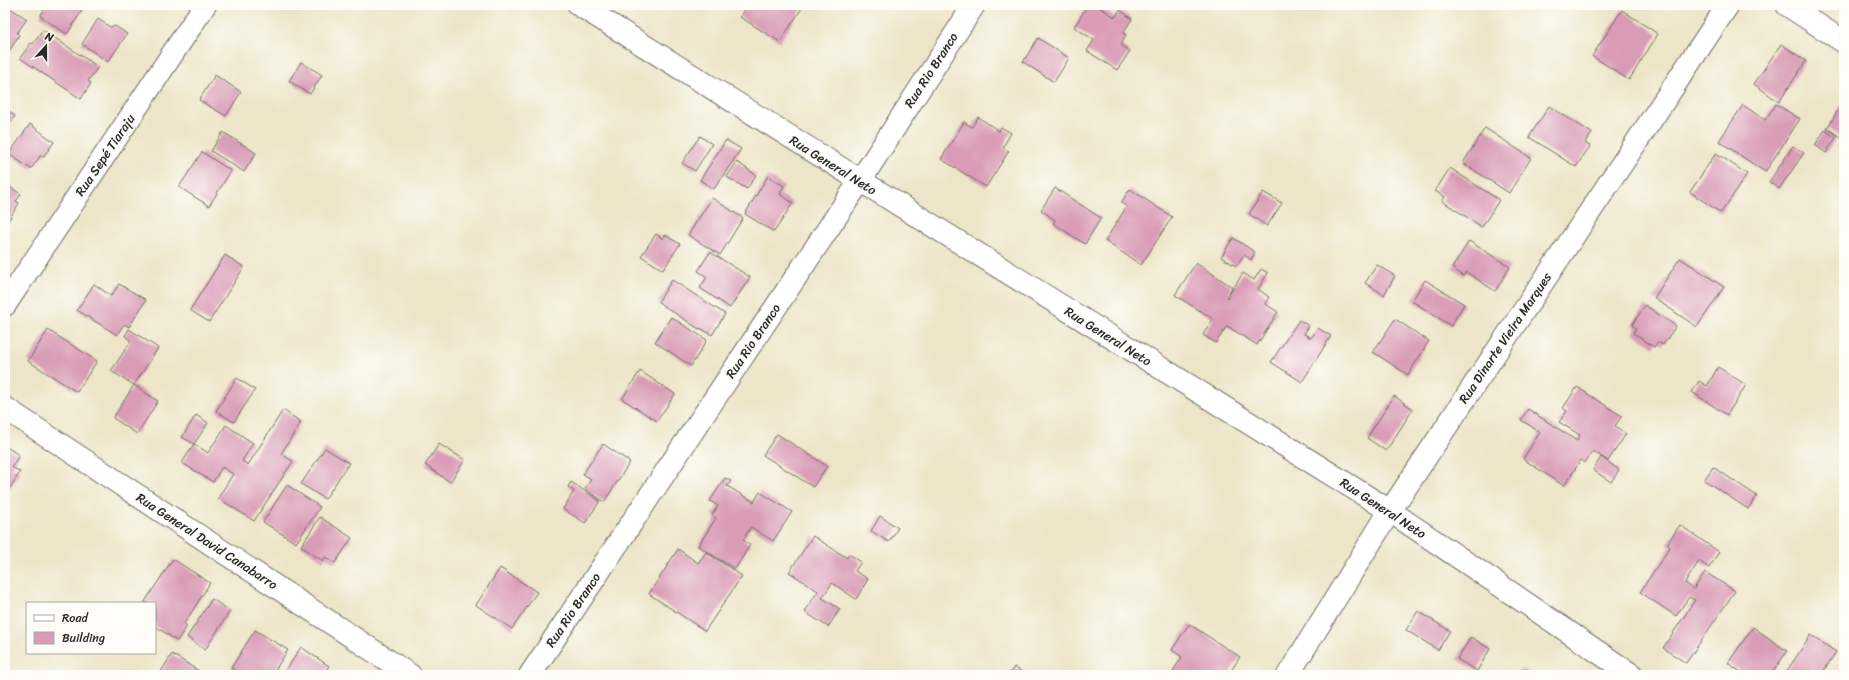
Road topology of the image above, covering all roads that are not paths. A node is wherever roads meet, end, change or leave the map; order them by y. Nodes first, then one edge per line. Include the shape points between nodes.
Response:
1 (205, 5) edge
2 (579, 5) edge
3 (974, 5) edge
4 (1728, 5) edge
5 (1787, 5) edge
6 (1844, 42) edge
7 (860, 181) junction
8 (5, 305) edge
9 (5, 408) edge
10 (1390, 511) junction
11 (410, 675) edge
12 (530, 675) edge
13 (1288, 675) edge
14 (1632, 675) edge

1 - 8 street, Rua Sepé Tiaraju
2 - 7 street, Rua General Neto
3 - 7 street, Rua Rio Branco
4 - 10 street, Rua Dinarte Vieira Marques
5 - 6 street
7 - 10 street, Rua General Neto
7 - 12 street, Rua Rio Branco
9 - 11 street, Rua General David Canabarro
10 - 13 street, Rua Dinarte Vieira Marques
10 - 14 street, Rua General Neto

